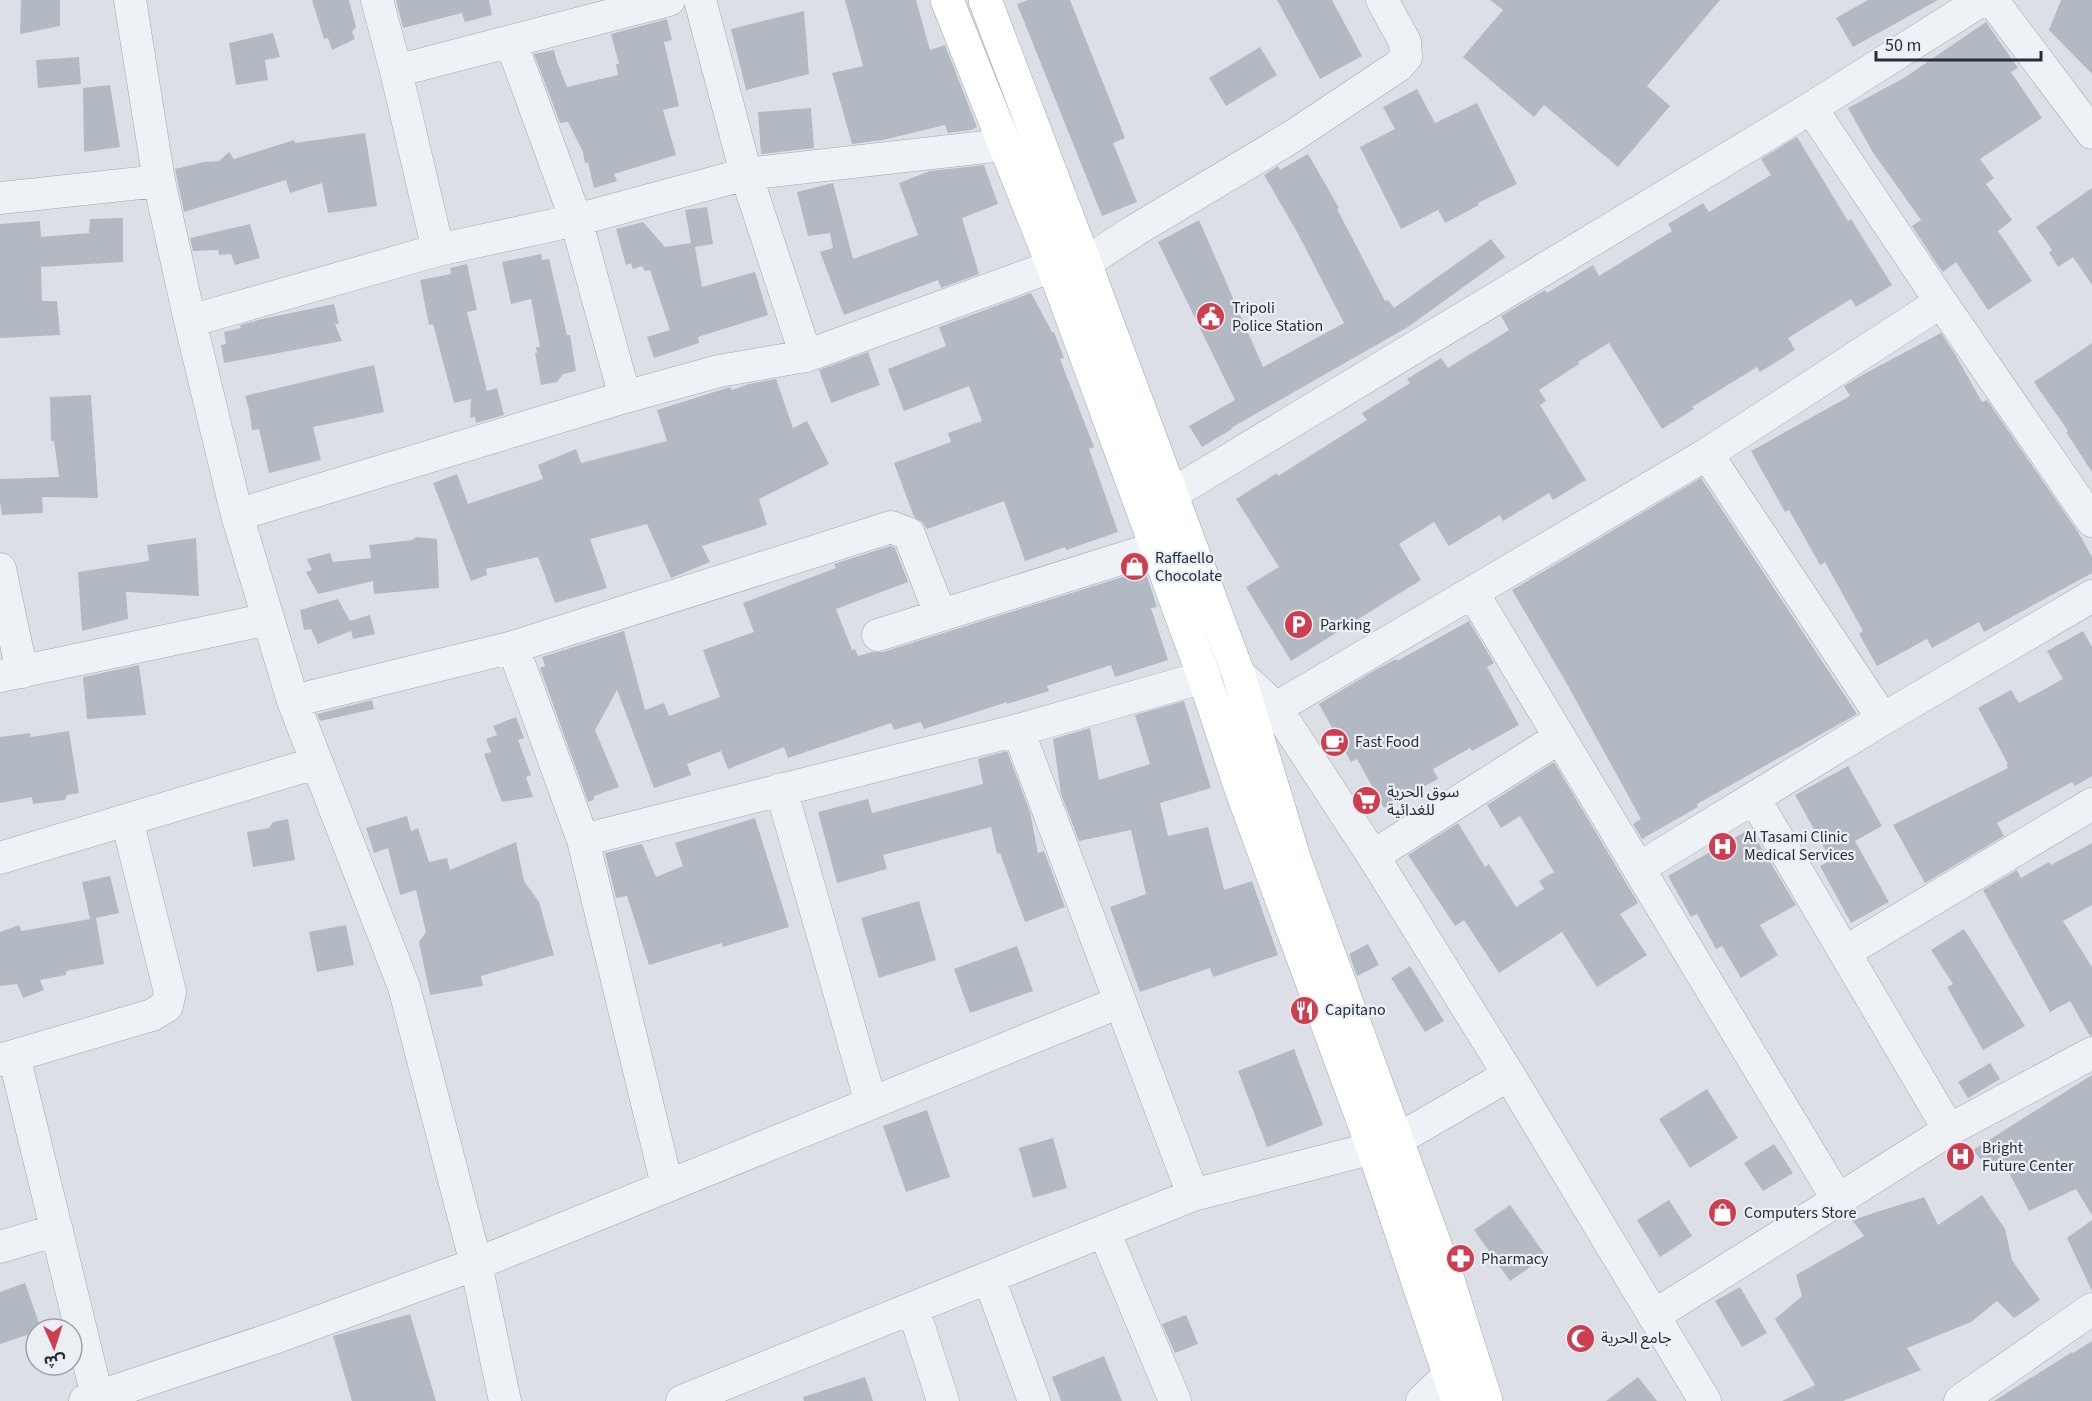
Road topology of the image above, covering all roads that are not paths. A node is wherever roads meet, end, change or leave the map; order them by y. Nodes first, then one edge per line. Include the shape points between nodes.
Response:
1 (130, 0) edge
2 (377, 0) edge
3 (669, 0) edge
4 (700, 0) edge
5 (947, 0) edge
6 (984, 0) edge
7 (1382, 0) edge
8 (1982, 0) edge
9 (1992, 0) edge
10 (512, 42) junction
11 (396, 71) junction
12 (1811, 108) junction
13 (2092, 133) edge
14 (1003, 145) junction
15 (746, 174) junction
16 (159, 181) junction
17 (0, 198) edge
18 (576, 220) junction
19 (438, 250) junction
20 (1085, 263) junction
21 (1053, 266) junction
22 (1941, 302) junction
23 (190, 321) junction
24 (806, 356) junction
25 (625, 397) junction
26 (1707, 454) junction
27 (1172, 494) junction
28 (237, 515) junction
29 (2092, 520) edge
30 (1155, 548) junction
31 (0, 569) edge
32 (1473, 593) junction
33 (2090, 602) edge
34 (940, 614) junction
35 (268, 619) junction
36 (878, 635) dead end
37 (513, 647) junction
38 (1238, 673) junction
39 (11, 674) edge
40 (1204, 677) junction
41 (293, 701) junction
42 (1276, 708) junction
43 (1883, 719) junction
44 (1018, 730) junction
45 (1560, 737) junction
46 (316, 763) junction
47 (781, 789) junction
48 (1754, 798) junction
49 (2092, 804) edge
50 (128, 820) junction
51 (583, 840) junction
52 (1374, 856) junction
53 (0, 858) edge
54 (1640, 868) junction
55 (1845, 952) junction
56 (1120, 1002) junction
57 (2092, 1053) edge
58 (7, 1058) edge
59 (1509, 1075) junction
60 (871, 1103) junction
61 (1949, 1130) junction
62 (1385, 1144) junction
63 (667, 1185) junction
64 (1402, 1192) junction
65 (1193, 1195) junction
66 (1838, 1200) junction
67 (57, 1230) junction
68 (1104, 1231) junction
69 (0, 1247) edge
70 (477, 1264) junction
71 (989, 1278) junction
72 (913, 1308) junction
73 (2092, 1309) edge
74 (1654, 1315) junction
75 (1454, 1388) edge
76 (91, 1398) edge
77 (1966, 1399) edge
78 (504, 1401) edge
79 (682, 1401) edge
80 (943, 1401) edge
81 (1034, 1401) edge
82 (1175, 1401) edge
83 (1422, 1401) edge
84 (1486, 1401) edge
85 (1705, 1401) edge

1 - 16 street
2 - 11 street
3 - 10 street
4 - 15 street
5 - 14 main road
6 - 20 main road
7 - 20 street via 1404,42 1406,57 1398,66 1293,136
8 - 12 street
9 - 13 street
10 - 11 street
10 - 18 street
11 - 19 street
12 - 22 street
12 - 27 street
14 - 15 street
14 - 21 main road
15 - 18 street
15 - 24 street
16 - 17 street
16 - 23 street
18 - 19 street
18 - 25 street
19 - 23 street
20 - 27 main road
21 - 24 street
21 - 30 main road
22 - 26 street
22 - 29 street
23 - 28 street
24 - 25 street via 720,371
25 - 28 street
26 - 32 street
26 - 43 street
27 - 38 main road
28 - 35 street
30 - 34 street
30 - 40 main road
31 - 39 street
32 - 42 street
32 - 45 street
33 - 43 street
34 - 36 street
34 - 37 street via 909,534 891,527
35 - 39 street
35 - 41 street
37 - 41 street
37 - 51 street
38 - 42 street
38 - 62 main road
40 - 44 street
40 - 62 main road via 1241,789
41 - 46 street
42 - 52 street
43 - 48 street
44 - 47 street
44 - 56 street
45 - 52 street
45 - 54 street
46 - 50 street
46 - 70 street via 404,987
47 - 51 street
47 - 60 street
48 - 54 street
48 - 55 street
49 - 55 street
50 - 53 street
50 - 58 street via 170,992 167,1006 152,1016
51 - 63 street
52 - 59 street
54 - 66 street
55 - 61 street
56 - 60 street
56 - 65 street
57 - 61 street
58 - 67 street
59 - 62 street
59 - 74 street
60 - 63 street
61 - 66 street
62 - 64 main road
62 - 65 street
63 - 70 street
64 - 75 main road
64 - 84 main road via 1448,1280
65 - 68 street
66 - 74 street
67 - 69 street
67 - 76 street
68 - 71 street
68 - 82 street
70 - 76 street via 277,1337
70 - 78 street
71 - 72 street
71 - 81 street
72 - 79 street
72 - 80 street
73 - 77 street
74 - 85 street
75 - 83 street

